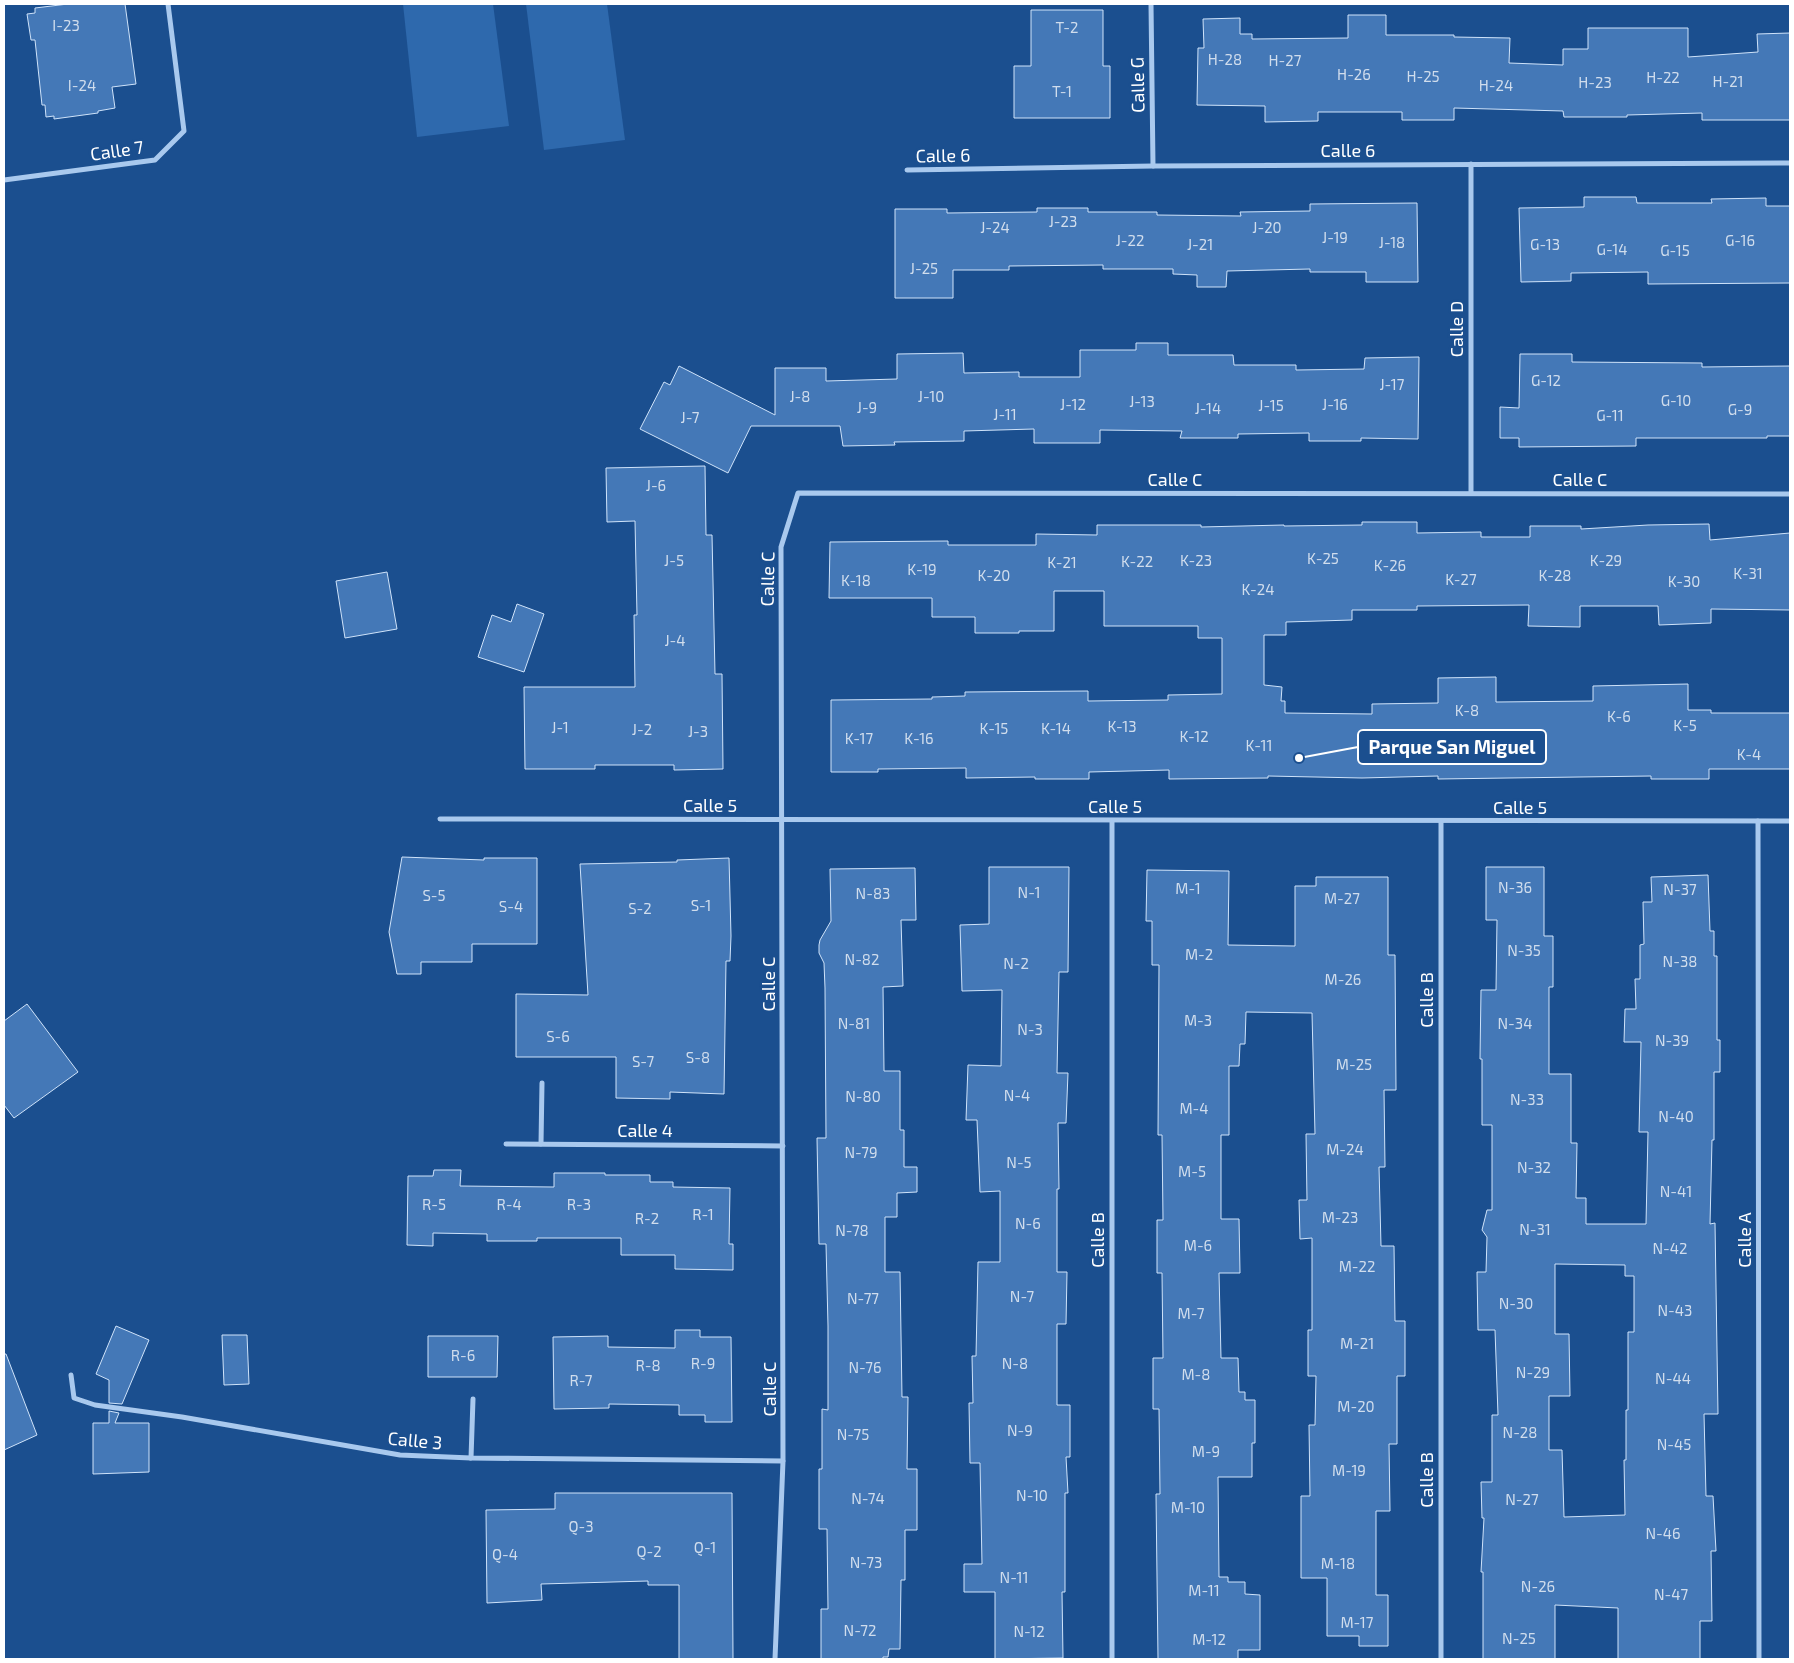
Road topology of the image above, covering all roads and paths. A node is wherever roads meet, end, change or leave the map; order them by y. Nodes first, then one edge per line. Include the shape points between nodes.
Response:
1 (168, 4) edge
2 (1151, 4) edge
3 (1790, 163) edge
4 (1470, 164) junction
5 (1153, 166) junction
6 (907, 170) dead end
7 (4, 180) edge
8 (1471, 494) junction
9 (1790, 494) edge
10 (440, 820) dead end
11 (783, 821) junction
12 (1112, 821) junction
13 (1758, 821) junction
14 (1790, 821) edge
15 (1441, 822) junction
16 (542, 1083) dead end
17 (506, 1144) dead end
18 (541, 1144) junction
19 (783, 1146) junction
20 (71, 1375) dead end
21 (473, 1400) dead end
22 (471, 1458) junction
23 (783, 1461) junction
24 (775, 1659) edge
25 (1112, 1659) edge
26 (1441, 1659) edge
27 (1759, 1659) edge

1 - 7 street, Calle 7 via 184,131 155,160
2 - 5 street, Calle G
3 - 4 street, Calle 6
4 - 5 street, Calle 6
4 - 8 street, Calle D
5 - 6 street, Calle 6
8 - 9 street, Calle C
8 - 11 street, Calle C via 798,494 781,546
10 - 11 street, Calle 5
11 - 12 street, Calle 5
11 - 19 street, Calle C
12 - 15 street, Calle 5
12 - 25 street, Calle B
13 - 14 street, Calle 5
13 - 15 street, Calle 5
13 - 27 street, Calle A
15 - 26 street, Calle B
16 - 18 street
17 - 18 street, Calle 4
18 - 19 street, Calle 4
19 - 23 street, Calle C
20 - 22 street, Calle 3 via 74,1398 95,1406 182,1417 400,1455
21 - 22 street
22 - 23 street, Calle 3
23 - 24 street, Calle C

